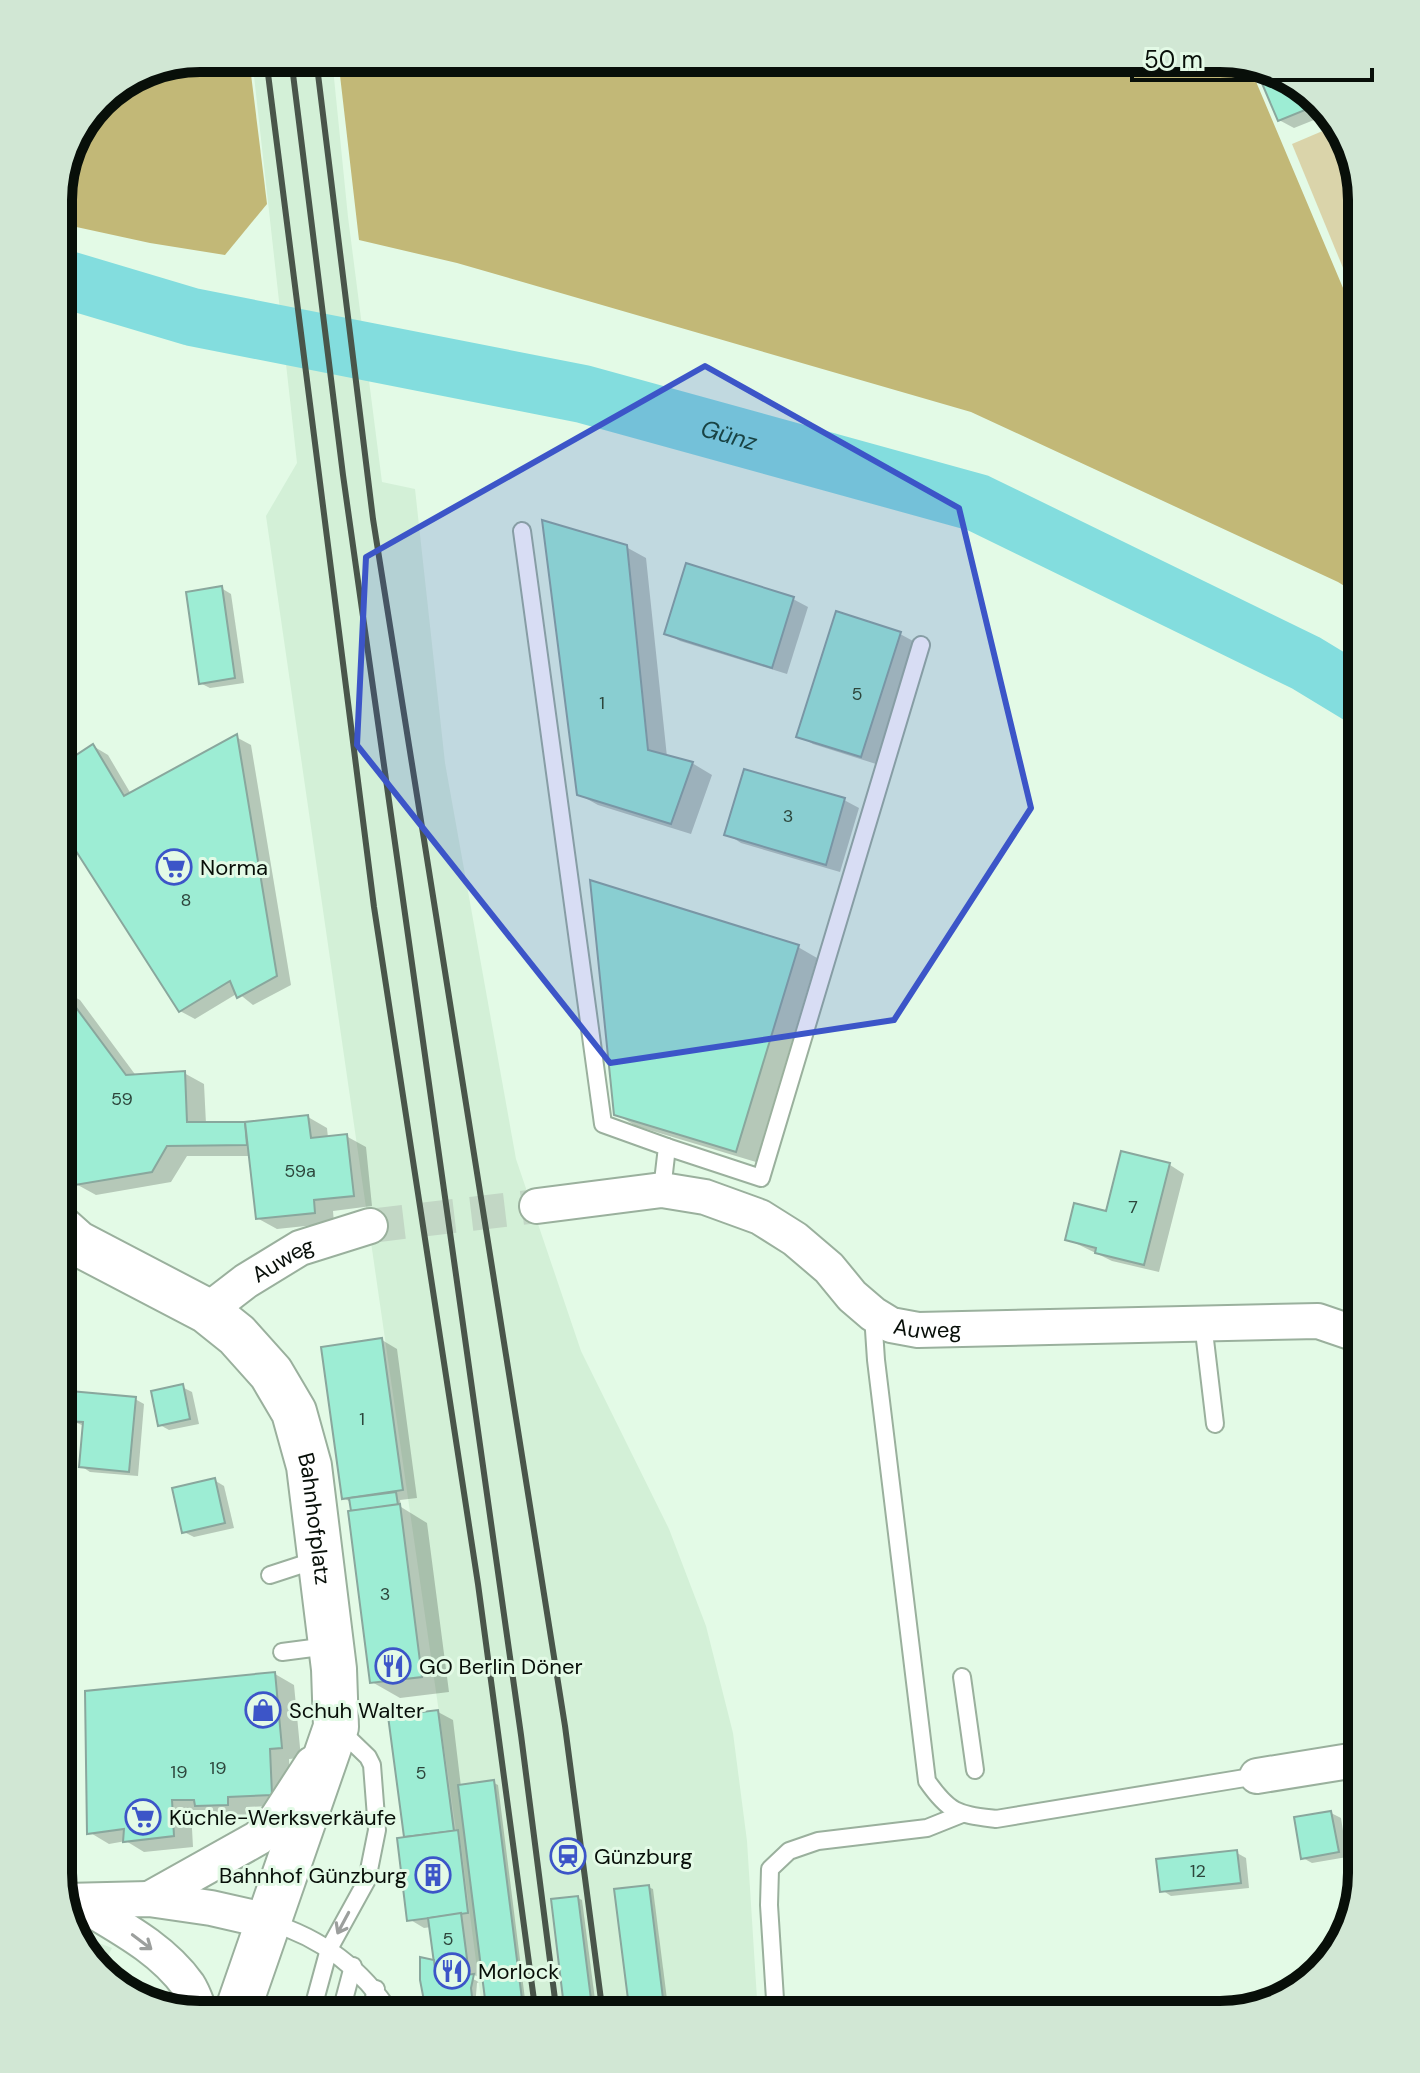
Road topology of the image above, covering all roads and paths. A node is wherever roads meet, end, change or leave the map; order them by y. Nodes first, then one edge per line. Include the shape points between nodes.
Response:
1 (522, 531) dead end
2 (921, 645) dead end
3 (667, 1147) junction
4 (662, 1190) junction
5 (537, 1206) tunnel mouth
6 (370, 1226) tunnel mouth
7 (72, 1239) edge
8 (207, 1311) junction
9 (873, 1314) junction
10 (1203, 1323) junction
11 (1348, 1331) edge
12 (1215, 1424) dead end
13 (320, 1559) junction
14 (270, 1575) dead end
15 (331, 1645) junction
16 (282, 1652) dead end
17 (962, 1677) dead end
18 (336, 1727) junction
19 (1348, 1761) edge
20 (975, 1770) dead end
21 (1257, 1776) joint
22 (962, 1814) junction
23 (149, 1899) junction
24 (75, 1901) edge
25 (76, 1903) edge
26 (268, 1921) junction
27 (329, 1949) junction
28 (353, 1966) junction
29 (376, 1989) junction
30 (196, 2001) edge
31 (241, 2001) edge
32 (315, 2001) edge
33 (344, 2001) edge
34 (373, 2001) edge
35 (383, 2001) edge
36 (775, 2001) edge

1 - 3 lane via 603,1124
2 - 3 lane via 761,1178
3 - 4 lane
4 - 5 street, Auweg
4 - 9 street, Auweg via 705,1197 760,1217 829,1268
6 - 8 street, Auweg via 300,1248
7 - 8 main road, Bahnhofplatz
8 - 13 main road, Bahnhofplatz via 271,1373 294,1412 309,1466
9 - 10 street, Auweg via 891,1325 918,1330
9 - 22 lane via 927,1781 943,1804
10 - 11 street, Auweg via 1318,1321
10 - 12 lane
13 - 14 lane
13 - 15 main road, Bahnhofplatz
15 - 16 lane
15 - 18 main road, Bahnhofplatz
17 - 20 lane
18 - 23 street via 277,1818 258,1838
18 - 26 main road, Bahnhofplatz
18 -> 27 lane via 372,1765 377,1830 367,1880
19 - 21 street
21 - 22 lane via 996,1819
22 - 36 lane via 927,1828 818,1841 789,1851 770,1869
23 - 24 street
23 - 26 street
25 -> 30 street via 163,1958 190,1987
26 - 27 lane
26 - 31 main road, Bahnhofplatz
27 - 28 lane
27 - 32 lane
28 - 29 lane
28 - 33 lane
29 - 34 lane
29 - 35 lane

